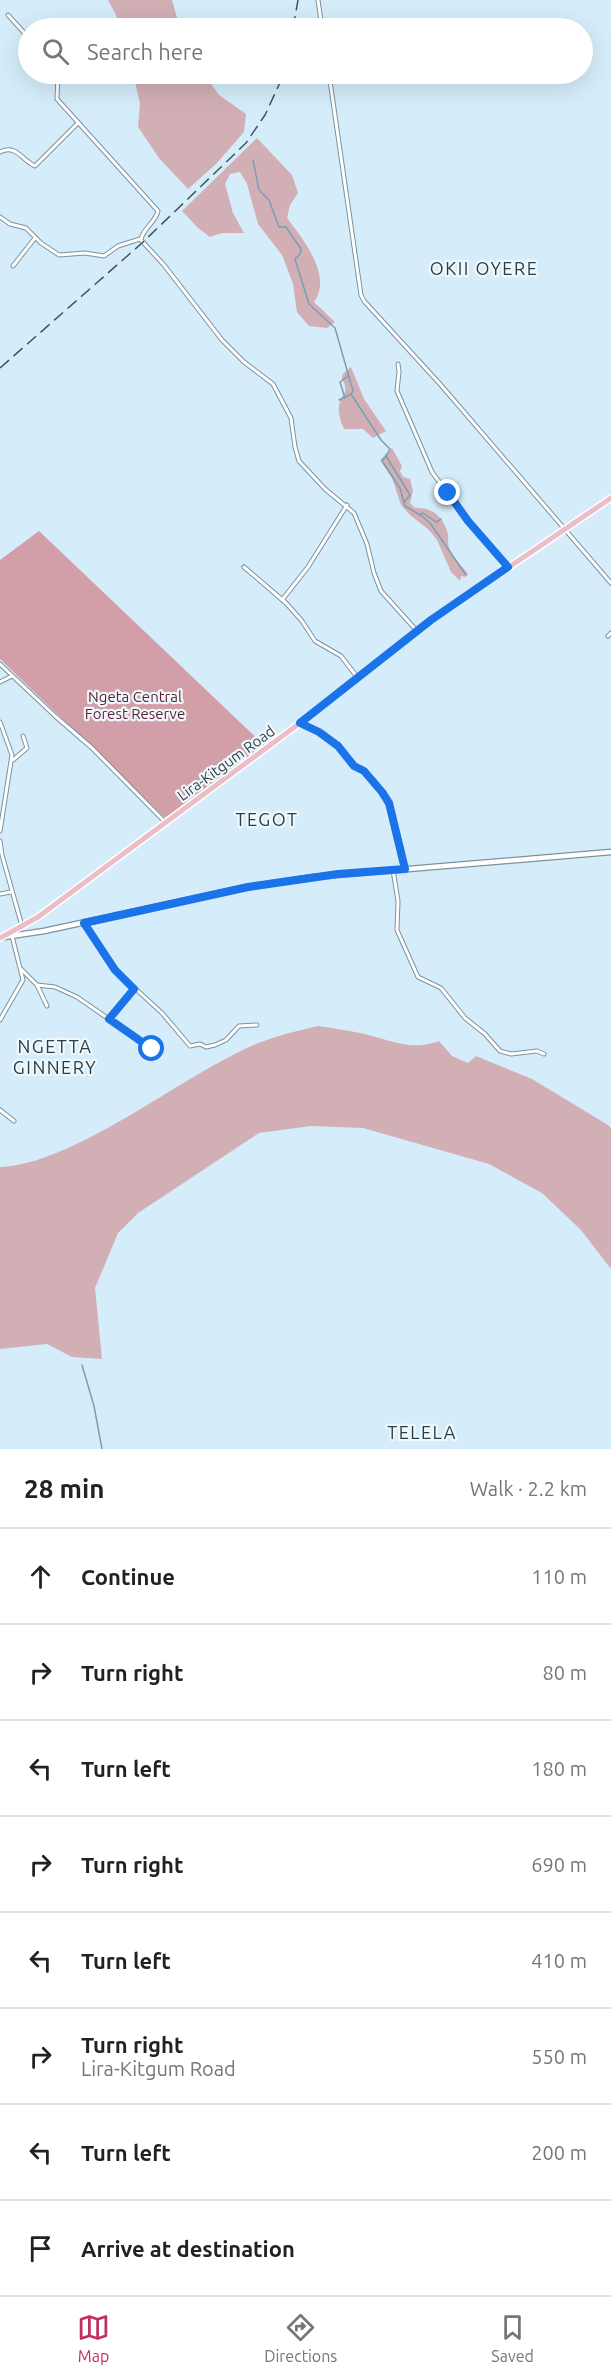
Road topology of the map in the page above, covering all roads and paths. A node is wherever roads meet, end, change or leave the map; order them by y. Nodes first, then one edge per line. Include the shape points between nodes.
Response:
1 (318, 0) edge
2 (8, 15) dead end
3 (321, 18) edge
4 (18, 26) edge
5 (58, 84) edge
6 (329, 84) edge
7 (78, 123) junction
8 (0, 152) edge
9 (0, 217) edge
10 (35, 238) junction
11 (140, 239) junction
12 (13, 266) dead end
13 (398, 364) dead end
14 (611, 498) edge
15 (347, 505) junction
16 (565, 528) junction
17 (244, 567) dead end
18 (508, 567) junction
19 (611, 583) edge
20 (282, 600) junction
21 (417, 631) junction
22 (0, 664) edge
23 (13, 676) junction
24 (358, 679) junction
25 (0, 682) edge
26 (0, 722) edge
27 (300, 723) junction
28 (2, 730) edge
29 (23, 736) dead end
30 (11, 762) junction
31 (166, 823) junction
32 (0, 831) edge
33 (0, 841) edge
34 (611, 852) edge
35 (5, 867) junction
36 (405, 869) junction
37 (0, 870) edge
38 (393, 870) junction
39 (11, 892) junction
40 (0, 894) edge
41 (84, 923) junction
42 (22, 928) junction
43 (12, 936) junction
44 (2, 938) edge
45 (20, 967) junction
46 (37, 986) junction
47 (134, 989) junction
48 (47, 1005) dead end
49 (109, 1019) junction
50 (0, 1020) edge
51 (257, 1025) dead end
52 (158, 1046) dead end
53 (544, 1054) dead end
54 (0, 1110) edge
55 (14, 1121) dead end

1 - 3 street
2 - 4 street
5 - 7 street via 57,99
6 - 16 street via 361,295
7 - 8 street via 34,166 13,149
7 - 11 street via 158,211
9 - 10 street via 26,228
10 - 11 street via 60,255 104,256 118,246
10 - 12 street
11 - 15 street via 222,340 273,384 291,418 299,461 325,489
13 - 18 street via 397,391 432,472
14 - 16 main road, Lira-Kitgum Road
15 - 20 street via 309,567
15 - 21 street via 356,516 381,591
16 - 18 main road, Lira-Kitgum Road
16 - 19 street
17 - 20 street
18 - 21 main road, Lira-Kitgum Road
20 - 24 street via 314,639 341,656
21 - 24 main road, Lira-Kitgum Road
22 - 23 street
23 - 25 street
23 - 31 street
24 - 27 main road, Lira-Kitgum Road
26 - 28 street
27 - 31 main road, Lira-Kitgum Road
27 - 36 street via 338,746 382,792 389,803
28 - 30 street
29 - 30 street via 27,748
30 - 32 street
31 - 42 main road, Lira-Kitgum Road
33 - 35 street
34 - 36 main road
35 - 37 street
35 - 39 street
36 - 38 main road
38 - 41 main road via 248,887
38 - 53 street via 397,930 418,977 441,988 500,1051
39 - 40 street
39 - 42 street
41 - 43 main road
41 - 47 street via 115,970
42 - 44 main road, Lira-Kitgum Road
43 - 44 main road
43 - 45 street
45 - 46 street
45 - 50 street via 23,980
46 - 48 street
46 - 49 street via 62,989
47 - 49 street
47 - 51 street via 162,1013 190,1046 215,1045 239,1026
49 - 52 street via 152,1049
54 - 55 street

